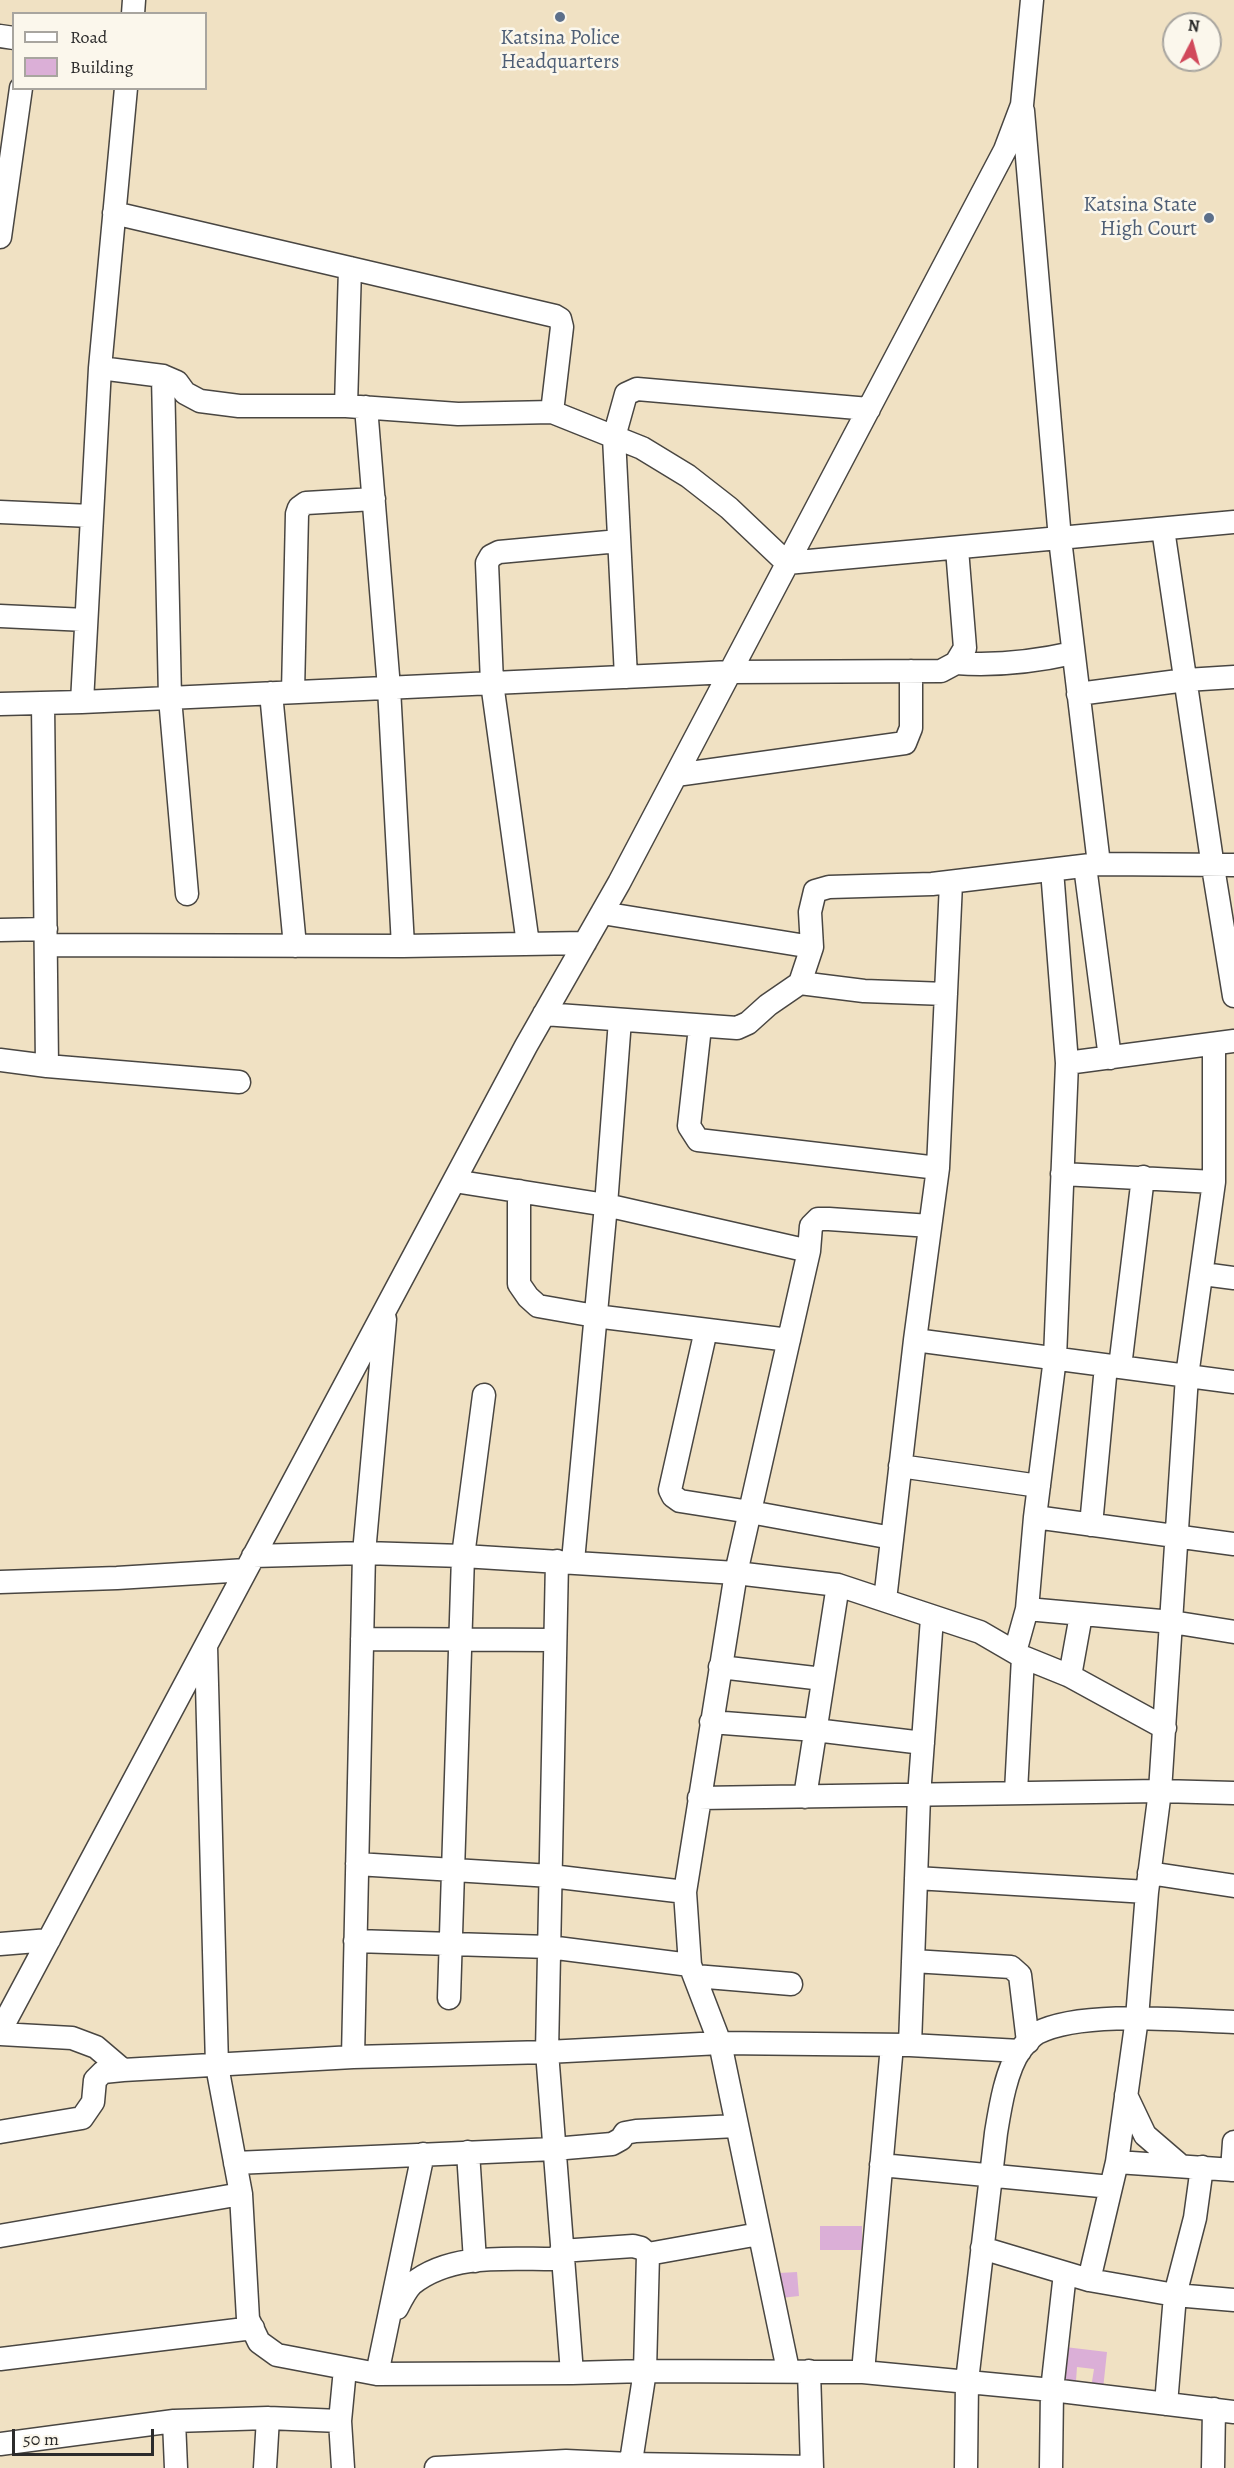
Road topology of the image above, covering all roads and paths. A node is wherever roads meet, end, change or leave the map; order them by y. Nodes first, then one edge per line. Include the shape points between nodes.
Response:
1 (1032, 0) edge
2 (21, 90) edge
3 (126, 90) edge
4 (1022, 105) junction
5 (114, 213) junction
6 (0, 237) edge
7 (350, 268) junction
8 (100, 368) junction
9 (163, 376) junction
10 (356, 406) junction
11 (869, 409) junction
12 (552, 412) junction
13 (614, 437) junction
14 (374, 500) junction
15 (0, 512) edge
16 (91, 516) junction
17 (1234, 522) edge
18 (1163, 529) junction
19 (1060, 539) junction
20 (619, 541) junction
21 (957, 549) junction
22 (788, 563) junction
23 (0, 616) edge
24 (86, 620) junction
25 (1073, 653) junction
26 (956, 663) junction
27 (911, 671) junction
28 (731, 672) junction
29 (626, 676) junction
30 (1234, 677) edge
31 (1186, 680) junction
32 (492, 682) junction
33 (389, 688) junction
34 (282, 693) junction
35 (1078, 694) junction
36 (171, 698) junction
37 (82, 702) junction
38 (43, 703) junction
39 (0, 704) edge
40 (676, 776) junction
41 (1092, 865) junction
42 (1223, 866) edge
43 (1052, 870) junction
44 (951, 883) junction
45 (187, 894) dead end
46 (602, 913) junction
47 (0, 930) edge
48 (46, 937) junction
49 (528, 944) junction
50 (585, 944) junction
51 (295, 946) junction
52 (404, 946) junction
53 (812, 947) junction
54 (800, 983) junction
55 (946, 994) junction
56 (1234, 996) edge
57 (544, 1014) junction
58 (620, 1020) junction
59 (700, 1027) junction
60 (1224, 1043) edge
61 (1110, 1058) junction
62 (0, 1060) edge
63 (1067, 1063) junction
64 (47, 1066) junction
65 (239, 1082) dead end
66 (1224, 1160) edge
67 (938, 1168) junction
68 (1062, 1174) junction
69 (1143, 1177) junction
70 (454, 1181) junction
71 (1214, 1182) junction
72 (519, 1191) junction
73 (606, 1205) junction
74 (930, 1226) junction
75 (809, 1251) junction
76 (1203, 1274) junction
77 (1234, 1278) edge
78 (386, 1308) junction
79 (595, 1316) junction
80 (706, 1330) junction
81 (789, 1340) junction
82 (915, 1340) junction
83 (1055, 1358) junction
84 (1113, 1367) junction
85 (1187, 1376) junction
86 (1234, 1382) edge
87 (484, 1395) dead end
88 (900, 1466) junction
89 (1039, 1486) junction
90 (750, 1512) junction
91 (1035, 1517) junction
92 (1091, 1525) junction
93 (1177, 1535) junction
94 (892, 1538) junction
95 (1234, 1544) edge
96 (364, 1553) junction
97 (463, 1556) junction
98 (565, 1561) junction
99 (250, 1563) junction
100 (736, 1573) junction
101 (0, 1582) edge
102 (838, 1585) junction
103 (885, 1600) junction
104 (1027, 1609) junction
105 (1081, 1616) junction
106 (932, 1618) junction
107 (1172, 1623) junction
108 (1234, 1632) edge
109 (362, 1639) junction
110 (460, 1640) junction
111 (555, 1640) junction
112 (206, 1645) junction
113 (1019, 1655) junction
114 (720, 1667) junction
115 (1070, 1676) junction
116 (824, 1679) junction
117 (711, 1722) junction
118 (1164, 1728) junction
119 (815, 1730) junction
120 (923, 1743) junction
121 (1160, 1791) junction
122 (1016, 1792) junction
123 (1234, 1794) edge
124 (919, 1796) junction
125 (806, 1797) junction
126 (699, 1798) junction
127 (357, 1864) junction
128 (453, 1870) junction
129 (551, 1876) junction
130 (916, 1878) junction
131 (1148, 1883) junction
132 (1234, 1886) edge
133 (685, 1892) junction
134 (49, 1940) junction
135 (355, 1941) junction
136 (0, 1944) edge
137 (450, 1944) junction
138 (549, 1947) junction
139 (913, 1961) junction
140 (693, 1970) junction
141 (791, 1984) dead end
142 (449, 1998) dead end
143 (1137, 2018) junction
144 (1234, 2022) edge
145 (0, 2033) edge
146 (720, 2043) junction
147 (901, 2045) junction
148 (1024, 2046) junction
149 (547, 2052) junction
150 (353, 2056) junction
151 (216, 2066) junction
152 (123, 2070) junction
153 (1126, 2095) junction
154 (736, 2126) junction
155 (0, 2132) edge
156 (1234, 2142) edge
157 (554, 2149) junction
158 (468, 2152) junction
159 (423, 2154) junction
160 (1117, 2162) junction
161 (235, 2163) junction
162 (881, 2165) junction
163 (1192, 2166) junction
164 (1233, 2170) edge
165 (991, 2174) junction
166 (1111, 2187) junction
167 (241, 2194) junction
168 (759, 2234) junction
169 (0, 2236) edge
170 (982, 2248) junction
171 (648, 2254) junction
172 (562, 2255) junction
173 (475, 2261) junction
174 (1065, 2273) junction
175 (1089, 2280) junction
176 (1176, 2295) junction
177 (1234, 2300) edge
178 (391, 2316) junction
179 (253, 2328) junction
180 (0, 2359) edge
181 (345, 2369) junction
182 (798, 2370) junction
183 (645, 2371) junction
184 (863, 2372) junction
185 (572, 2373) junction
186 (377, 2374) junction
187 (967, 2382) junction
188 (1052, 2390) junction
189 (1166, 2404) junction
190 (1224, 2411) edge
191 (267, 2418) junction
192 (174, 2421) junction
193 (340, 2421) junction
194 (0, 2444) edge
195 (630, 2466) edge
196 (812, 2467) edge
197 (176, 2468) edge
198 (265, 2468) edge
199 (343, 2468) edge
200 (436, 2468) edge
201 (966, 2468) edge
202 (1051, 2468) edge
203 (1214, 2468) edge

1 - 4 street
2 - 6 street
3 - 5 street
4 - 11 street via 1005,150
4 - 19 street
5 - 7 street
5 - 8 street
7 - 10 street
7 - 12 street via 555,316 562,327
8 - 9 street
8 - 16 street
9 - 10 street via 200,401 239,406
9 - 36 street
10 - 12 street via 458,414
10 - 14 street
11 - 13 street via 637,389 626,394
11 - 22 street
12 - 13 street
13 - 20 street
13 - 22 street via 642,448 688,476
14 - 33 street
14 - 34 street via 306,503 299,508
15 - 16 street
16 - 24 street
17 - 18 street
18 - 19 street
18 - 31 street
19 - 21 street
19 - 25 street
20 - 29 street
20 - 32 street via 499,552 491,556 486,574
21 - 22 street
21 - 26 street via 965,648
22 - 28 street
23 - 24 street
24 - 37 street
25 - 26 street via 992,665
25 - 35 street
26 - 27 street via 941,671
27 - 28 street
27 - 40 street via 911,728 905,743
28 - 29 street
28 - 40 street
29 - 32 street
30 - 31 street
31 - 35 street
31 - 42 street
32 - 33 street
32 - 49 street
33 - 34 street
33 - 52 street
34 - 36 street
34 - 51 street
35 - 41 street
36 - 37 street
36 - 45 street
37 - 38 street
38 - 39 street
38 - 48 street
40 - 46 street
41 - 42 street
41 - 43 street
41 - 61 street
42 - 56 street
43 - 44 street
43 - 63 street
44 - 53 street via 829,887 815,891 810,912
44 - 55 street
46 - 50 street
46 - 53 street
47 - 48 street
48 - 51 street
48 - 64 street
49 - 50 street
49 - 52 street
50 - 57 street
51 - 52 street
53 - 54 street
54 - 55 street via 864,991
54 - 59 street via 737,1028
55 - 67 street
57 - 58 street
57 - 70 street
58 - 59 street
58 - 73 street
59 - 67 street via 689,1126 698,1140
60 - 61 street
60 - 66 street
61 - 63 street
62 - 64 street
63 - 68 street
64 - 65 street
66 - 71 street
67 - 74 street
68 - 69 street
68 - 83 street
69 - 71 street
69 - 84 street
70 - 72 street
70 - 78 street
71 - 76 street
72 - 73 street
72 - 79 street via 519,1284 538,1306
73 - 75 street
73 - 79 street
74 - 75 street via 818,1219 812,1226
74 - 82 street
75 - 81 street
76 - 77 street
76 - 85 street
78 - 96 street
78 - 99 street
79 - 80 street
79 - 98 street
80 - 81 street
80 - 90 street via 670,1490 680,1501
81 - 90 street
82 - 83 street
82 - 88 street
83 - 84 street
83 - 89 street
84 - 85 street
84 - 92 street
85 - 86 street
85 - 93 street
87 - 97 street
88 - 89 street
88 - 94 street
89 - 91 street
90 - 94 street
90 - 100 street
91 - 92 street
91 - 104 street
92 - 93 street
93 - 95 street
93 - 107 street
94 - 103 street
96 - 97 street
96 - 99 street
96 - 109 street
97 - 98 street
97 - 110 street
98 - 100 street
98 - 111 street
99 - 101 street via 117,1578
99 - 112 street
100 - 102 street
100 - 114 street
102 - 103 street
102 - 116 street
103 - 106 street
104 - 105 street
104 - 113 street
105 - 107 street
105 - 115 street
106 - 113 street via 980,1632
106 - 120 street
107 - 108 street
107 - 118 street
109 - 110 street
109 - 127 street
110 - 111 street
110 - 128 street
111 - 129 street
112 - 134 street
112 - 151 street
113 - 115 street
113 - 122 street
114 - 116 street
114 - 117 street
115 - 118 street
116 - 119 street
117 - 119 street
117 - 126 street
118 - 121 street
119 - 120 street
119 - 125 street
120 - 124 street
121 - 122 street
121 - 123 street
121 - 131 street
122 - 124 street
124 - 125 street
124 - 130 street
125 - 126 street
126 - 133 street
127 - 128 street
127 - 135 street
128 - 129 street
128 - 137 street
129 - 133 street
129 - 138 street
130 - 131 street
130 - 139 street
131 - 132 street
131 - 143 street
133 - 140 street
134 - 136 street
134 - 145 street
135 - 137 street
135 - 150 street
137 - 138 street
137 - 142 street
138 - 140 street
138 - 149 street
139 - 147 street
139 - 148 street via 1011,1967 1020,1975
140 - 141 street
140 - 146 street
143 - 144 street
143 - 148 street via 1072,2022 1036,2034
143 - 153 street
145 - 152 street via 72,2038 96,2047
146 - 147 street
146 - 149 street
146 - 154 street
147 - 148 street
147 - 162 street
148 - 165 street via 1003,2093
149 - 150 street
149 - 157 street
150 - 151 street
151 - 152 street
151 - 161 street
152 - 155 street via 103,2072 95,2080 93,2102 82,2118
153 - 160 street
153 - 163 street via 1146,2135
154 - 157 street via 636,2131 625,2133 612,2144
154 - 168 street
156 - 164 street
157 - 158 street
157 - 172 street
158 - 159 street
158 - 173 street
159 - 161 street
159 - 178 street
160 - 163 street
160 - 166 street
161 - 167 street
162 - 165 street
162 - 184 street
163 - 164 street
163 - 176 street via 1195,2218
165 - 166 street
165 - 170 street
166 - 175 street
167 - 169 street
167 - 179 street via 248,2319
168 - 171 street
168 - 182 street
170 - 174 street
170 - 187 street
171 - 172 street via 633,2246
171 - 183 street
172 - 173 street
172 - 185 street
173 - 178 street via 436,2268 410,2286
174 - 175 street
174 - 188 street
175 - 176 street
176 - 177 street
176 - 189 street
178 - 186 street
179 - 180 street
179 - 181 street via 259,2342 277,2355
181 - 186 street
181 - 193 street
182 - 183 street
182 - 184 street
182 - 196 street
183 - 185 street
183 - 195 street
184 - 187 street
185 - 186 street
187 - 188 street
187 - 201 street
188 - 189 street
188 - 202 street
189 - 190 street
190 - 203 street
191 - 192 street
191 - 193 street
191 - 198 street
192 - 194 street
192 - 197 street
193 - 199 street
195 - 196 street
195 - 200 street via 566,2461

